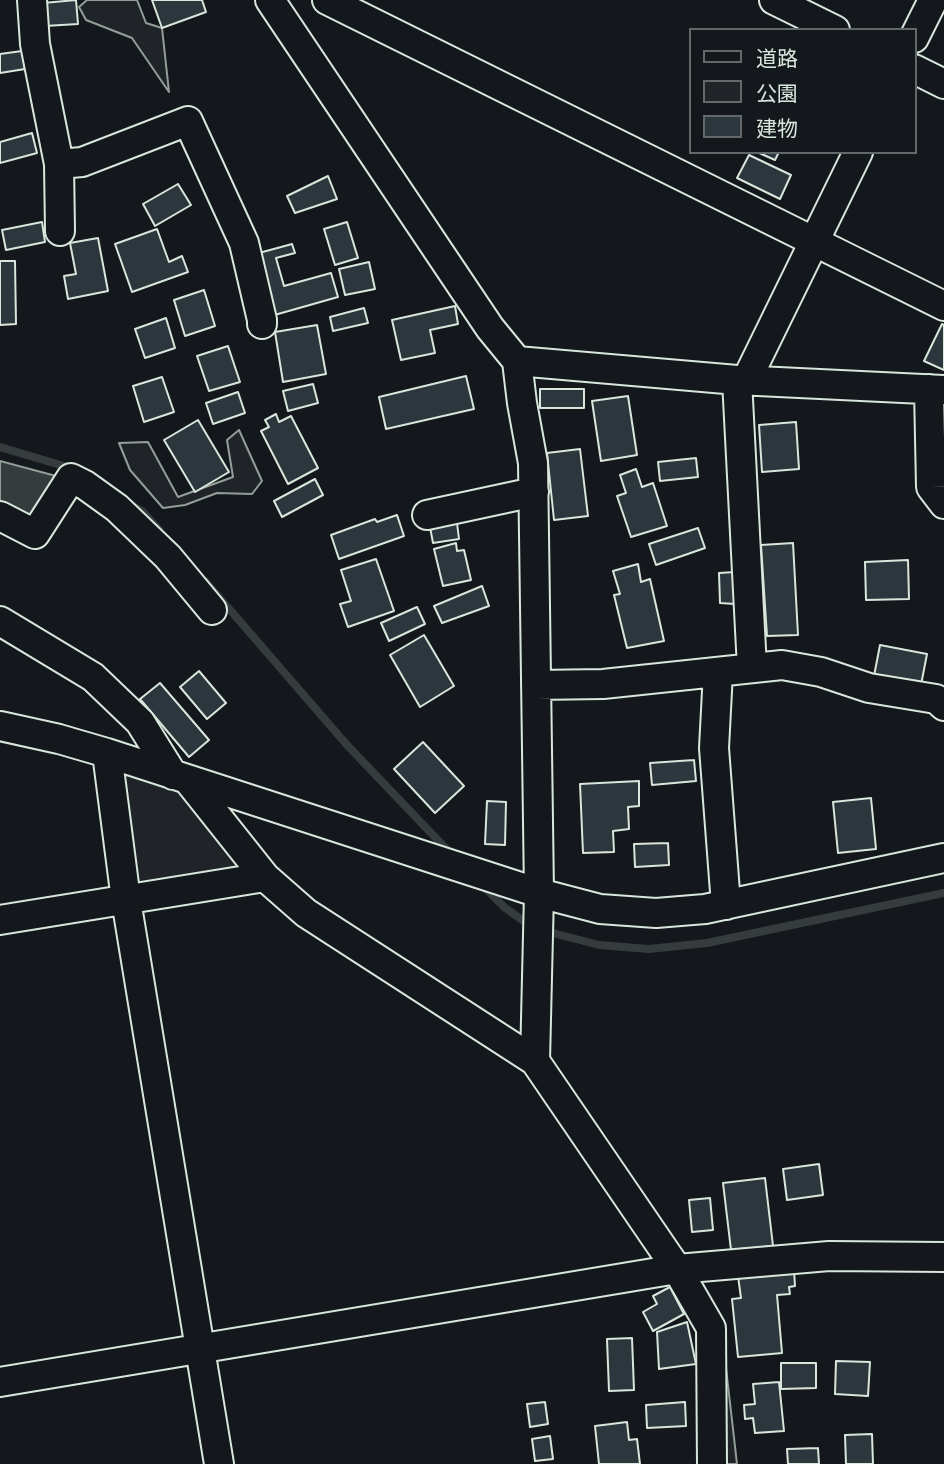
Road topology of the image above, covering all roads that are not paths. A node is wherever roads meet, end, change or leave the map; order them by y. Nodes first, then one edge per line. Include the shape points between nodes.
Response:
1 (32, 0) edge
2 (270, 0) edge
3 (327, 0) edge
4 (774, 0) edge
5 (933, 0) edge
6 (831, 28) edge
7 (916, 34) edge
8 (916, 70) edge
9 (944, 84) edge
10 (857, 154) edge
11 (59, 164) junction
12 (60, 231) dead end
13 (815, 243) junction
14 (944, 306) edge
15 (262, 324) dead end
16 (517, 361) junction
17 (741, 381) junction
18 (936, 390) edge
19 (534, 492) junction
20 (944, 504) edge
21 (427, 515) dead end
22 (0, 516) edge
23 (212, 610) dead end
24 (0, 621) edge
25 (752, 668) junction
26 (718, 672) junction
27 (536, 685) junction
28 (944, 706) edge
29 (0, 726) edge
30 (107, 753) junction
31 (180, 777) junction
32 (944, 858) edge
33 (265, 877) junction
34 (539, 893) junction
35 (126, 900) junction
36 (726, 905) junction
37 (0, 920) edge
38 (535, 1061) junction
39 (944, 1257) edge
40 (677, 1269) junction
41 (200, 1349) junction
42 (0, 1382) edge
43 (219, 1464) edge
44 (712, 1464) edge

1 - 11 street via 35,44
2 - 16 street via 490,328
3 - 13 street
4 - 6 street
5 - 7 street
8 - 9 street
10 - 13 street
11 - 12 street
11 - 15 street via 82,162 188,121 244,243
13 - 14 street
13 - 17 street
16 - 17 street
16 - 19 street
17 - 18 street
17 - 25 street
18 - 20 street via 931,487
19 - 21 street
19 - 27 street
22 - 23 street via 34,534 71,478 117,508 168,557
24 - 31 street via 93,677 140,722
25 - 26 street
25 - 28 street via 782,665 821,672 869,688 936,699
26 - 27 street via 603,684
26 - 36 street via 714,748
27 - 34 street
29 - 30 street
30 - 31 street
30 - 35 street
31 - 33 street
31 - 34 street
32 - 36 street
33 - 35 street
33 - 38 street via 306,913
34 - 36 street via 600,909 656,913
34 - 38 street
35 - 37 street
35 - 41 street
38 - 40 street
39 - 40 street via 829,1256
40 - 41 street
40 - 44 street via 711,1328
41 - 42 street
41 - 43 street

